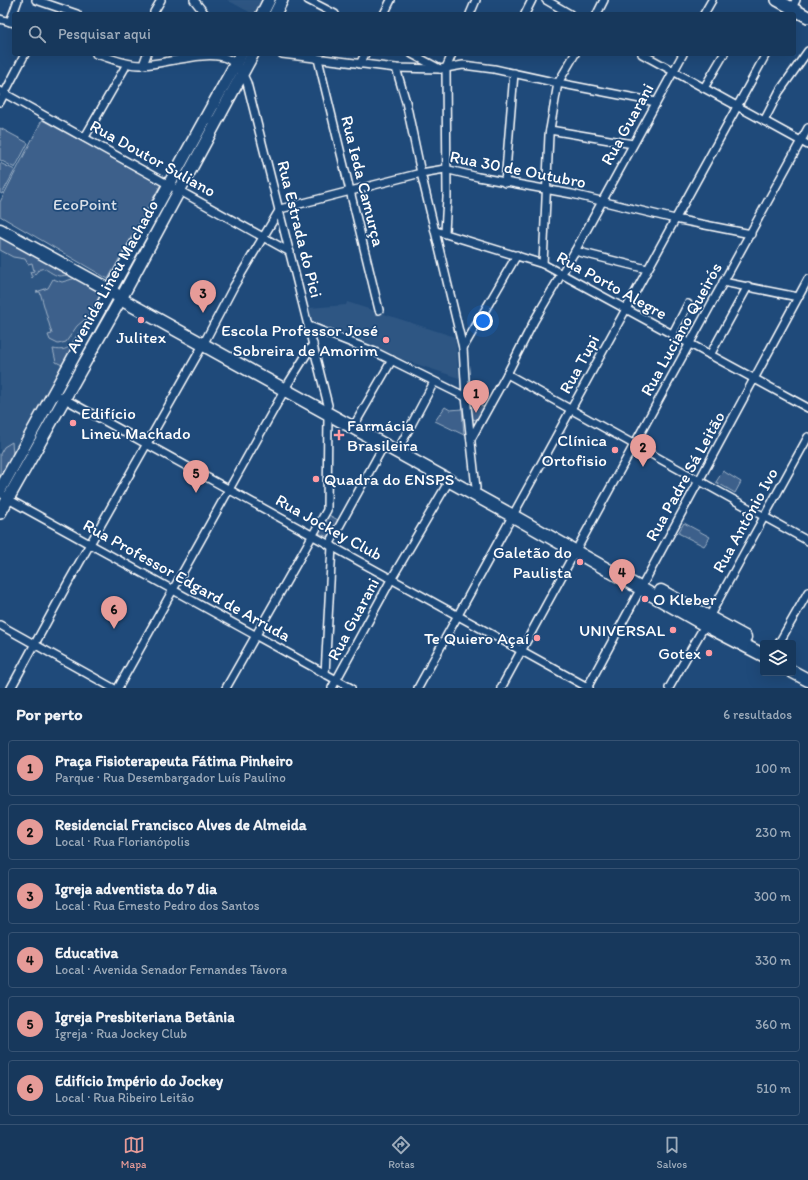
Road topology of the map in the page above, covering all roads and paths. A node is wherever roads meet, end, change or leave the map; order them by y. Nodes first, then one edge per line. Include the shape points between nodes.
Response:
1 (18, 0) edge
2 (36, 0) edge
3 (161, 0) edge
4 (194, 0) edge
5 (269, 0) edge
6 (282, 0) edge
7 (308, 0) edge
8 (391, 0) edge
9 (476, 0) edge
10 (532, 0) edge
11 (546, 0) edge
12 (604, 0) edge
13 (712, 0) edge
14 (777, 0) edge
15 (793, 5) edge
16 (808, 8) edge
17 (15, 12) edge
18 (72, 12) edge
19 (154, 12) dead end
20 (203, 12) edge
21 (263, 12) edge
22 (276, 12) edge
23 (331, 12) edge
24 (385, 12) edge
25 (471, 12) edge
26 (526, 12) edge
27 (567, 12) edge
28 (598, 12) edge
29 (705, 12) edge
30 (808, 17) edge
31 (0, 19) edge
32 (12, 23) edge
33 (808, 51) edge
34 (24, 56) edge
35 (102, 56) edge
36 (145, 56) edge
37 (194, 56) edge
38 (220, 56) edge
39 (240, 56) edge
40 (251, 56) edge
41 (296, 56) edge
42 (364, 56) edge
43 (416, 56) edge
44 (451, 56) edge
45 (573, 56) edge
46 (646, 56) edge
47 (682, 56) edge
48 (723, 56) edge
49 (765, 56) edge
50 (318, 59) junction
51 (127, 64) junction
52 (360, 64) junction
53 (143, 65) junction
54 (396, 68) junction
55 (443, 68) junction
56 (239, 69) junction
57 (674, 71) junction
58 (514, 73) junction
59 (558, 83) junction
60 (704, 88) junction
61 (2, 92) edge
62 (0, 102) edge
63 (656, 102) junction
64 (737, 105) junction
65 (764, 121) junction
66 (808, 128) edge
67 (550, 130) junction
68 (85, 137) junction
69 (801, 142) junction
70 (633, 144) junction
71 (808, 145) edge
72 (446, 169) junction
73 (421, 173) junction
74 (169, 183) junction
75 (505, 183) junction
76 (179, 189) junction
77 (546, 190) junction
78 (350, 192) junction
79 (602, 200) junction
80 (280, 209) junction
81 (675, 219) junction
82 (0, 222) edge
83 (0, 230) edge
84 (436, 231) junction
85 (445, 232) junction
86 (751, 234) junction
87 (262, 237) junction
88 (575, 251) junction
89 (290, 252) junction
90 (517, 255) junction
91 (543, 264) junction
92 (647, 269) junction
93 (562, 273) junction
94 (808, 279) edge
95 (723, 282) junction
96 (748, 286) junction
97 (113, 287) junction
98 (122, 296) junction
99 (798, 297) junction
100 (688, 304) dead end
101 (625, 309) junction
102 (379, 310) dead end
103 (309, 326) junction
104 (672, 334) junction
105 (205, 342) junction
106 (313, 344) junction
107 (690, 344) junction
108 (463, 348) junction
109 (710, 355) junction
110 (392, 360) junction
111 (507, 374) junction
112 (755, 379) junction
113 (434, 382) junction
114 (286, 387) junction
115 (59, 395) junction
116 (466, 397) junction
117 (808, 408) edge
118 (328, 410) junction
119 (570, 410) junction
120 (356, 422) junction
121 (808, 437) edge
122 (471, 439) junction
123 (147, 444) junction
124 (384, 445) junction
125 (400, 446) junction
126 (634, 446) junction
127 (699, 480) junction
128 (449, 481) junction
129 (476, 488) junction
130 (229, 489) junction
131 (2, 495) edge
132 (0, 513) edge
133 (515, 513) junction
134 (765, 516) junction
135 (313, 536) junction
136 (808, 541) edge
137 (90, 544) junction
138 (330, 545) junction
139 (577, 549) junction
140 (392, 578) junction
141 (642, 585) junction
142 (172, 590) junction
143 (808, 592) edge
144 (458, 615) junction
145 (707, 621) junction
146 (0, 625) edge
147 (256, 636) junction
148 (781, 640) edge
149 (35, 645) junction
150 (760, 646) edge
151 (521, 651) junction
152 (760, 654) edge
153 (796, 666) edge
154 (808, 672) edge
155 (325, 674) junction
156 (796, 674) edge
157 (337, 680) junction
158 (808, 680) edge
159 (11, 688) edge
160 (113, 688) edge
161 (118, 688) edge
162 (226, 688) edge
163 (332, 688) edge
164 (351, 688) edge
165 (418, 688) edge
166 (501, 688) edge
167 (588, 688) edge
168 (670, 688) edge

1 - 17 street
2 - 18 street
3 - 19 street
4 - 20 street
5 - 21 street
6 - 22 street
7 - 23 street
8 - 24 street
9 - 25 street
10 - 26 street
11 - 27 street
12 - 28 street
13 - 29 street
14 - 15 street
15 - 16 street
15 - 30 street
31 - 32 street
33 - 65 street via 779,92
34 - 61 street
35 - 51 street
36 - 53 street
37 - 53 street
38 - 56 street via 228,59
39 - 56 street, Avenida Lineu Machado
40 - 56 street, Avenida Lineu Machado
41 - 50 street
42 - 52 street
43 - 55 street
44 - 55 street
45 - 59 street
46 - 57 street
47 - 57 street, Rua Guarani
48 - 60 street
49 - 64 street, Rua Tupi
50 - 52 street
50 - 78 street, Rua Ieda Camurça
51 - 53 street
51 - 68 street
52 - 54 street
54 - 55 street
54 - 73 street
55 - 58 street via 463,66
55 - 72 street
56 - 74 street, Avenida Lineu Machado
56 - 76 street, Avenida Lineu Machado
56 - 80 street, Rua Estrada do Pici via 247,82
57 - 60 street
57 - 63 street, Rua Guarani
58 - 59 street
58 - 75 street
59 - 63 street
59 - 67 street
60 - 64 street
61 - 62 street
61 - 68 street, Rua Doutor Suliano
63 - 70 street, Rua Guarani
64 - 65 street
64 - 81 street, Rua Tupi
65 - 69 street
66 - 69 street, Rua Luciano Queirós
67 - 70 street
67 - 77 street
68 - 74 street, Rua Doutor Suliano
69 - 71 street
69 - 86 street, Rua Luciano Queirós
70 - 79 street, Rua Guarani
72 - 73 street, Rua 30 de Outubro
72 - 75 street, Rua 30 de Outubro
72 - 85 street
73 - 78 street, Rua 30 de Outubro
73 - 84 street
74 - 76 street, Rua Doutor Suliano
74 - 97 street, Avenida Lineu Machado
75 - 77 street, Rua 30 de Outubro
76 - 87 street, Rua Doutor Suliano
76 - 98 street, Avenida Lineu Machado
77 - 79 street, Rua 30 de Outubro
77 - 91 street
78 - 80 street, Rua 30 de Outubro
78 - 102 street, Rua Ieda Camurça
79 - 81 street, Rua 30 de Outubro
79 - 88 street, Rua Guarani
80 - 87 street
80 - 89 street, Rua Estrada do Pici
81 - 86 street, Rua 30 de Outubro
81 - 92 street, Rua Tupi
82 - 97 main road
83 - 97 main road
84 - 85 street, Rua Porto Alegre
84 - 108 street
85 - 90 street, Rua Porto Alegre
86 - 95 street, Rua Luciano Queirós
87 - 89 street, Rua Doutor Suliano
87 - 105 street
88 - 92 street
88 - 93 street, Rua Guarani
89 - 103 street, Rua Estrada do Pici
90 - 91 street, Rua Porto Alegre
90 - 108 street
91 - 93 street, Rua Porto Alegre
92 - 101 street, Rua Tupi
93 - 101 street, Rua Porto Alegre
93 - 111 street, Rua Guarani
94 - 99 street, Rua Padre Sá Leitão
95 - 96 street
95 - 107 street, Rua Luciano Queirós
96 - 99 street
96 - 109 street
97 - 98 main road
97 - 115 street, Avenida Lineu Machado
98 - 105 main road
98 - 115 street, Avenida Lineu Machado
99 - 112 street, Rua Padre Sá Leitão
100 - 104 street
101 - 104 street, Rua Porto Alegre
101 - 119 street, Rua Tupi
103 - 106 street, Rua Estrada do Pici
103 - 110 street
104 - 107 street, Rua Porto Alegre
105 - 114 main road
105 - 123 street
106 - 114 street
106 - 118 street, Rua Estrada do Pici
107 - 109 street, Rua Porto Alegre
107 - 126 street, Rua Luciano Queirós
108 - 116 street
109 - 112 street, Rua Porto Alegre
110 - 113 street
110 - 120 street
111 - 119 street
111 - 122 street, Rua Guarani
112 - 117 street, Rua Porto Alegre
112 - 127 street, Rua Padre Sá Leitão
113 - 116 street
113 - 125 street
114 - 118 main road
114 - 130 street
115 - 123 street, Rua Jockey Club
115 - 131 street, Avenida Lineu Machado
116 - 122 street
118 - 120 main road
118 - 124 main road
118 - 135 street, Rua Estrada do Pici via 327,510
119 - 126 street
119 - 133 street, Rua Tupi
120 - 125 main road
121 - 134 street, Rua Antônio Ivo
122 - 129 street
123 - 130 street, Rua Jockey Club
123 - 137 street
124 - 128 main road
124 - 138 street
125 - 129 main road
126 - 127 street
126 - 139 street, Rua Luciano Queirós
127 - 134 street
127 - 141 street, Rua Padre Sá Leitão
128 - 133 main road
128 - 140 street, Rua Guarani
129 - 133 main road
130 - 135 street, Rua Jockey Club
130 - 142 street
131 - 132 street, Avenida Lineu Machado
131 - 137 street, Rua Professor Edgard de Arruda
133 - 139 main road
133 - 144 street, Rua Tupi
134 - 136 street
134 - 145 street, Rua Antônio Ivo
135 - 138 street, Rua Jockey Club
135 - 147 street, Rua Estrada do Pici
137 - 142 street, Rua Professor Edgard de Arruda
137 - 149 street
138 - 140 street, Rua Jockey Club
138 - 155 street
139 - 141 main road
139 - 151 street, Rua Luciano Queirós
140 - 144 street, Rua Jockey Club
140 - 157 street, Rua Guarani
141 - 145 main road
141 - 167 street, Rua Padre Sá Leitão
142 - 147 street, Rua Professor Edgard de Arruda
142 - 161 street
143 - 148 street
144 - 151 street, Rua Jockey Club
144 - 165 street, Rua Tupi
145 - 150 main road
145 - 152 main road
145 - 168 street, Rua Antônio Ivo
146 - 149 street
147 - 155 street, Rua Professor Edgard de Arruda
147 - 162 street, Rua Estrada do Pici
149 - 159 street
149 - 160 street
151 - 166 street, Rua Luciano Queirós
151 - 167 street, Rua Jockey Club
153 - 154 main road
155 - 157 street, Rua Professor Edgard de Arruda
156 - 158 main road
157 - 163 street, Rua Guarani
157 - 164 street, Rua Professor Edgard de Arruda

